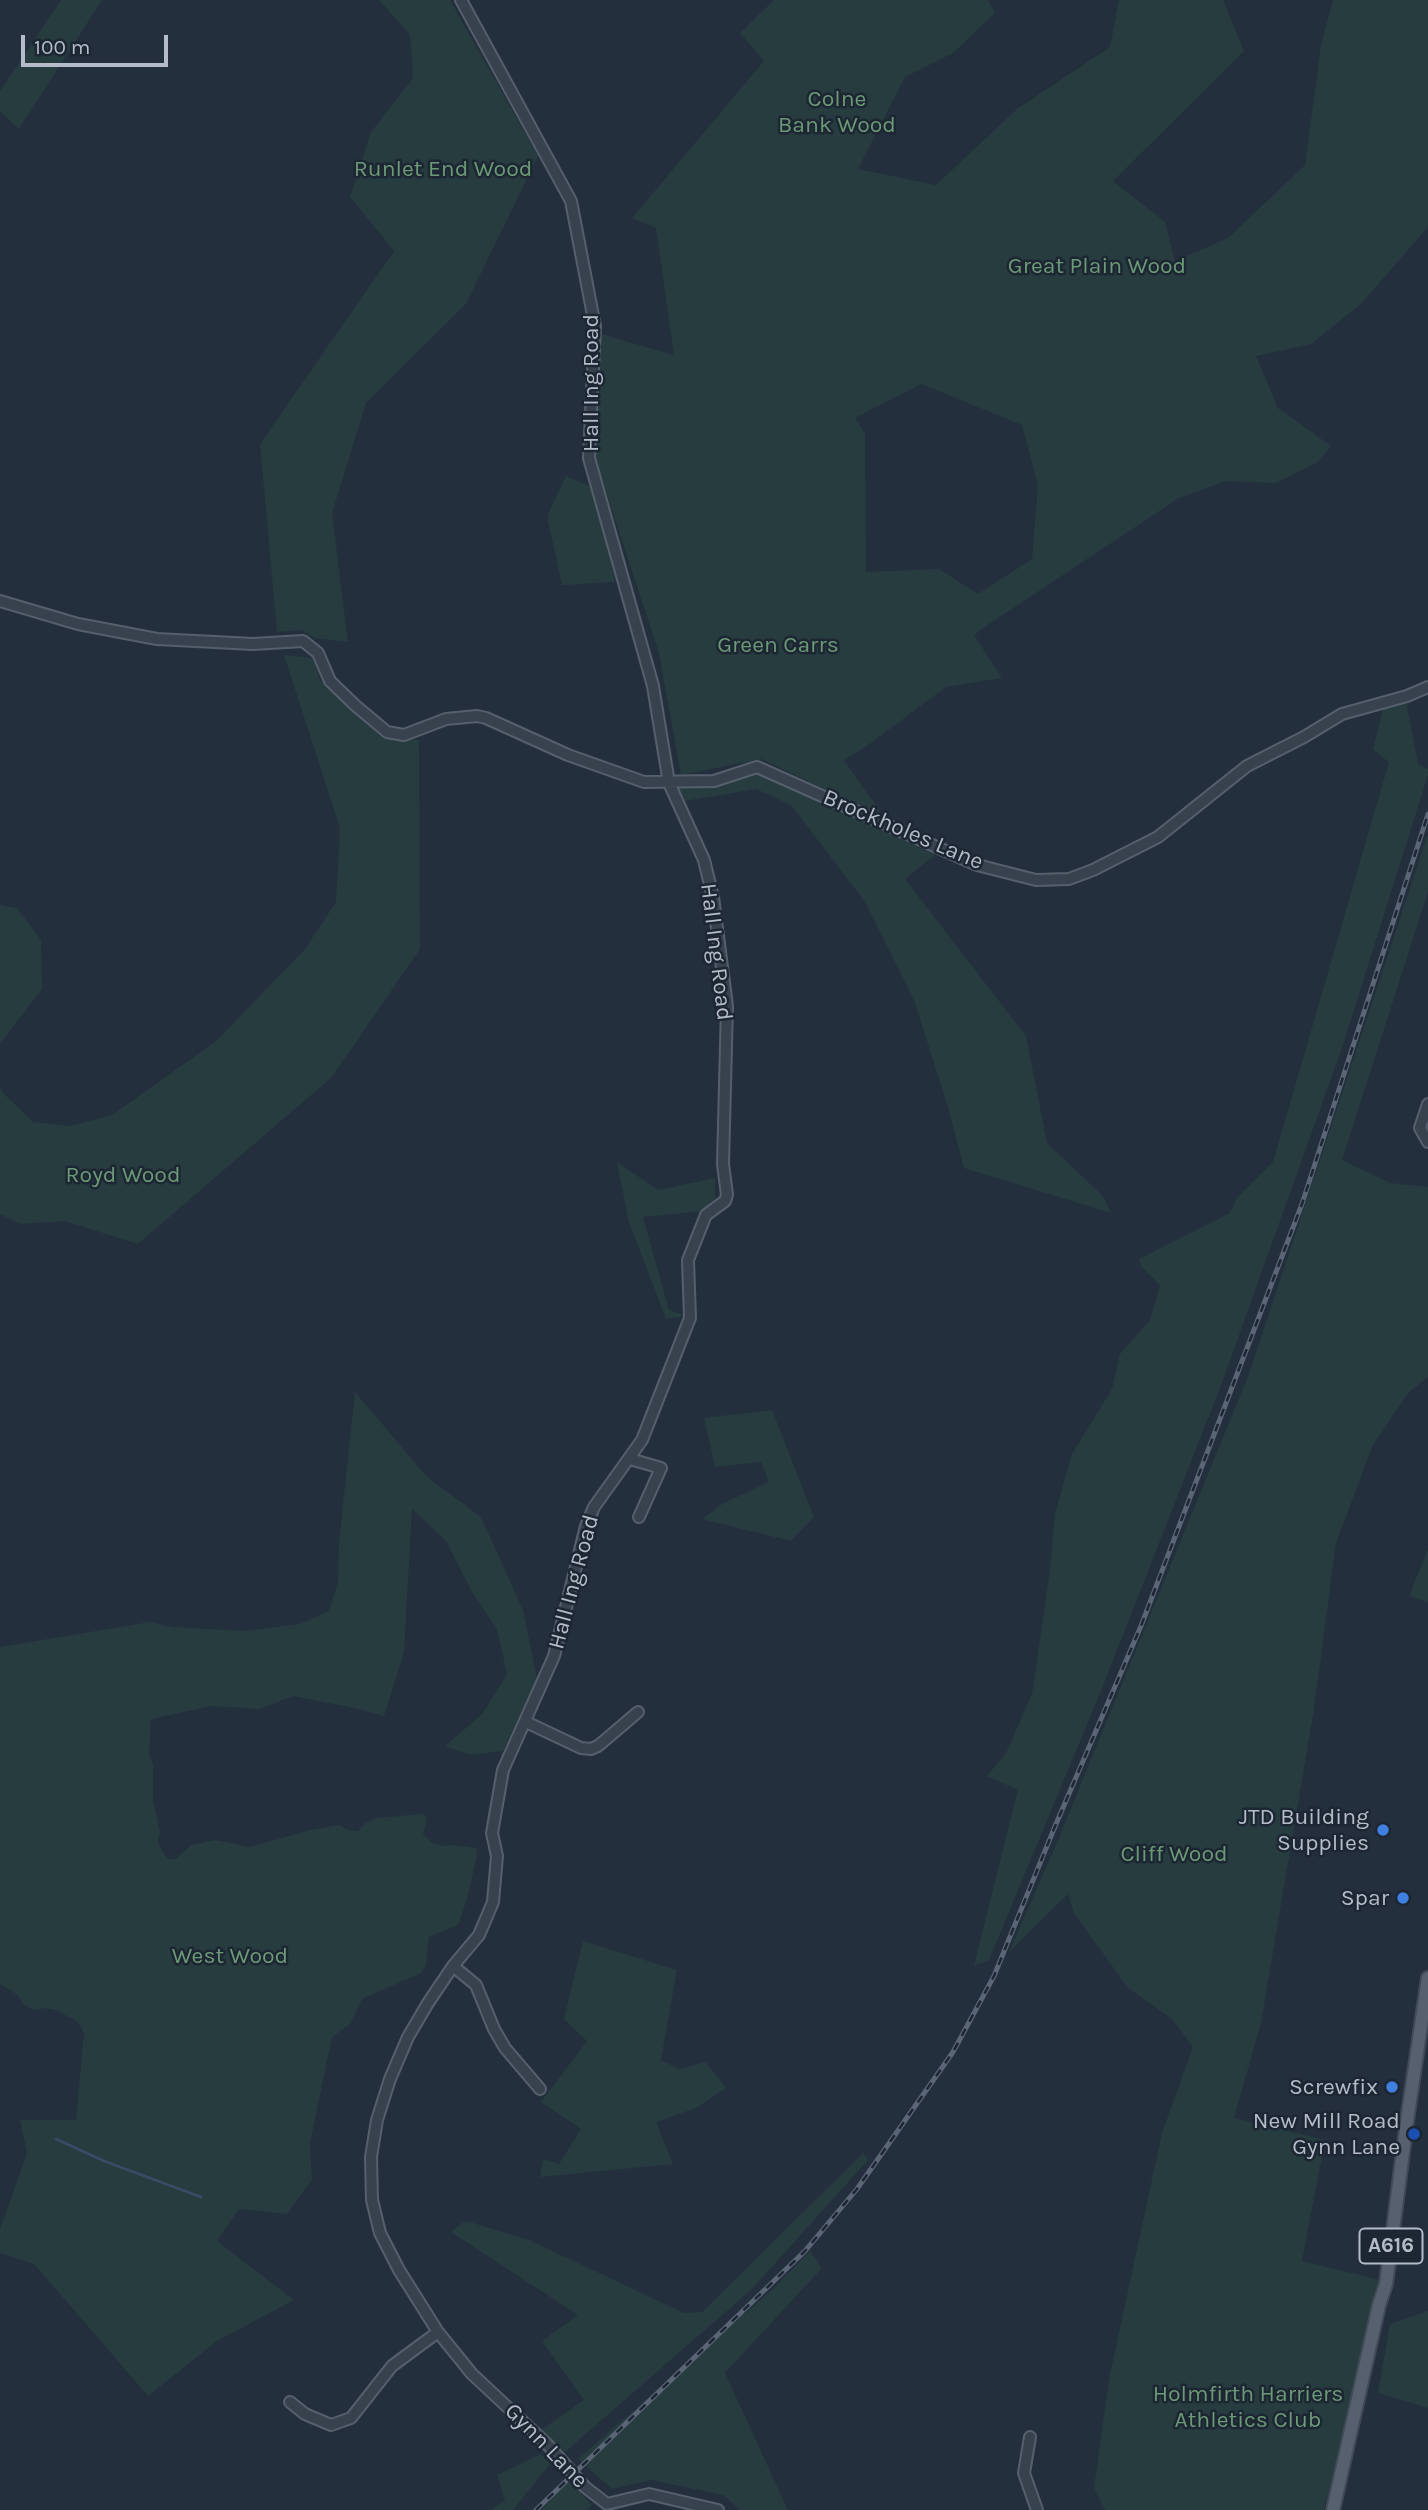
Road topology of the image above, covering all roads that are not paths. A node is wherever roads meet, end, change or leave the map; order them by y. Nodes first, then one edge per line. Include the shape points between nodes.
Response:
1 (461, 0) edge
2 (0, 601) edge
3 (1428, 687) edge
4 (669, 783) junction
5 (1428, 1104) edge
6 (1428, 1142) edge
7 (630, 1460) junction
8 (639, 1517) dead end
9 (638, 1712) dead end
10 (526, 1722) junction
11 (453, 1966) junction
12 (1428, 1978) edge
13 (540, 2089) dead end
14 (439, 2332) junction
15 (290, 2402) dead end
16 (1030, 2437) dead end
17 (607, 2507) edge
18 (718, 2510) edge
19 (1037, 2510) edge
20 (1334, 2510) edge

1 - 4 street, Hall Ing Road via 571,201 595,326 589,458 653,686
2 - 4 street, Brockholes Lane via 88,626 157,639 253,644 303,641 318,653 330,681 387,732 404,735 446,719 477,716 631,778
3 - 4 street, Brockholes Lane via 1342,714 1247,766 1158,837 1069,879 1036,880 977,865 757,767 714,780
4 - 7 street, Hall Ing Road via 704,860 713,897 727,1006 723,1164 727,1195 725,1202 706,1215 688,1260 690,1318
5 - 6 street via 1420,1128
7 - 8 street via 661,1468
7 - 10 street, Hall Ing Road via 590,1516 554,1656
9 - 10 street via 591,1749
10 - 11 street, Hall Ing Road via 502,1770 492,1833 497,1856 493,1902 480,1935
11 - 13 street via 476,1985 505,2048
11 - 14 street, Gynn Lane via 408,2037 377,2120 371,2157 372,2200 380,2233
12 - 20 main road, A616 via 1386,2284
14 - 15 street via 392,2366 351,2418 331,2426
14 - 17 street, Gynn Lane via 472,2374
16 - 19 street via 1024,2473
17 - 18 street, Gynn Lane via 649,2494

